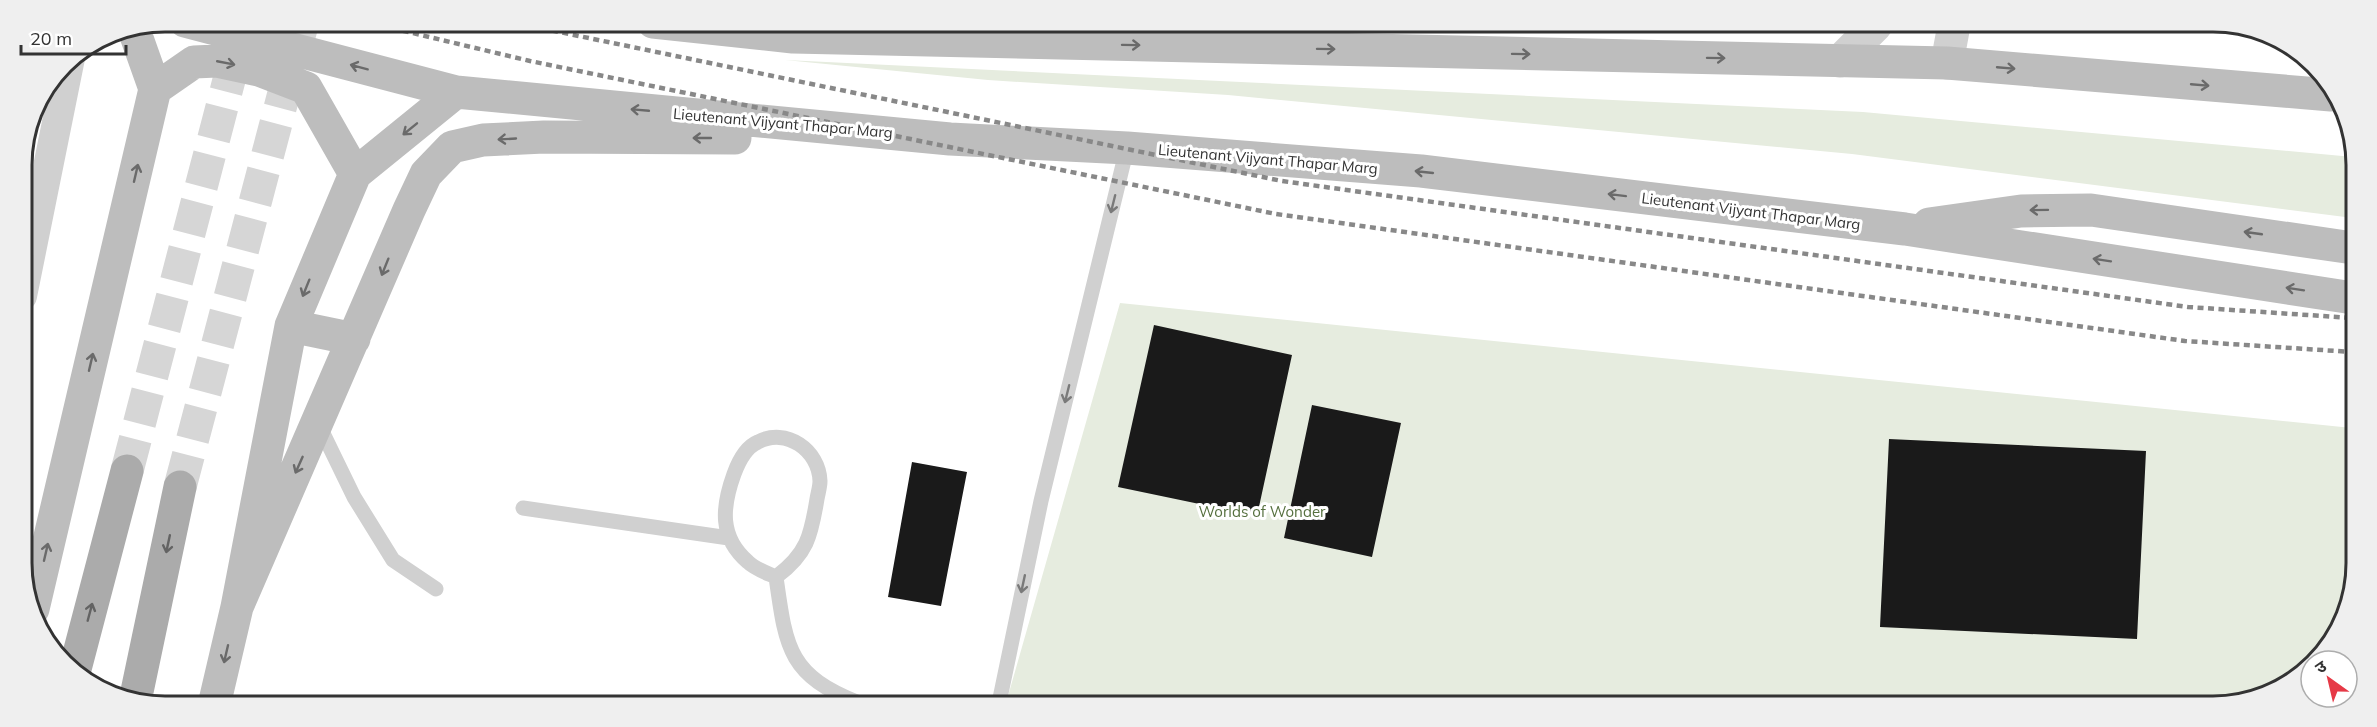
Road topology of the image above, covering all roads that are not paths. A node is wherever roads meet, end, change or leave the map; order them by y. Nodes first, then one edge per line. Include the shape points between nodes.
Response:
1 (227, 32) edge
2 (746, 32) edge
3 (975, 32) edge
4 (1869, 32) edge
5 (1953, 32) edge
6 (1093, 33) edge
7 (136, 35) edge
8 (1840, 61) junction
9 (1947, 63) junction
10 (67, 74) edge
11 (155, 89) junction
12 (456, 92) junction
13 (2298, 93) junction
14 (2326, 95) edge
15 (2334, 112) edge
16 (950, 138) junction
17 (1127, 147) junction
18 (355, 174) junction
19 (1905, 229) junction
20 (32, 233) edge
21 (2346, 247) edge
22 (2346, 297) edge
23 (291, 326) junction
24 (354, 339) junction
25 (318, 423) junction
26 (127, 471) tunnel mouth
27 (180, 487) tunnel mouth
28 (523, 508) dead end
29 (729, 538) junction
30 (776, 577) junction
31 (436, 589) dead end
32 (36, 596) edge
33 (237, 607) junction
34 (77, 663) edge
35 (137, 692) edge
36 (216, 696) edge
37 (841, 696) edge
38 (1001, 696) edge

12 -> 1 main road, Lieutenant Vijyant Thapar Marg
2 - 3 main road via 793,37
3 - 6 main road
4 - 8 street
5 - 9 street
6 -> 8 main road
7 - 11 main road
8 - 9 main road
9 -> 13 main road
10 - 20 street
11 -> 18 main road via 194,62 217,61 259,70 306,88
32 -> 11 main road
16 -> 12 main road, Lieutenant Vijyant Thapar Marg
12 -> 18 main road
13 - 14 main road
13 - 15 main road
16 - 17 main road, Lieutenant Vijyant Thapar Marg
16 -> 24 main road via 544,137 483,140 452,147 426,174
19 -> 17 main road, Lieutenant Vijyant Thapar Marg via 1421,171
17 -> 38 lane via 1041,501
18 -> 23 main road
21 -> 19 main road via 2091,210 2021,211
22 -> 19 main road, Lieutenant Vijyant Thapar Marg
23 - 24 main road
23 - 33 main road
24 - 25 main road
25 - 31 lane via 354,497 393,560
25 -> 33 main road
34 -> 26 main road
27 -> 35 main road
28 - 29 lane
29 - 30 lane via 748,563
29 - 30 lane via 723,516 739,460 757,442 779,437 800,442 814,461 820,480 811,532 795,563
30 - 37 lane via 783,628 798,665 827,690
33 -> 36 main road

